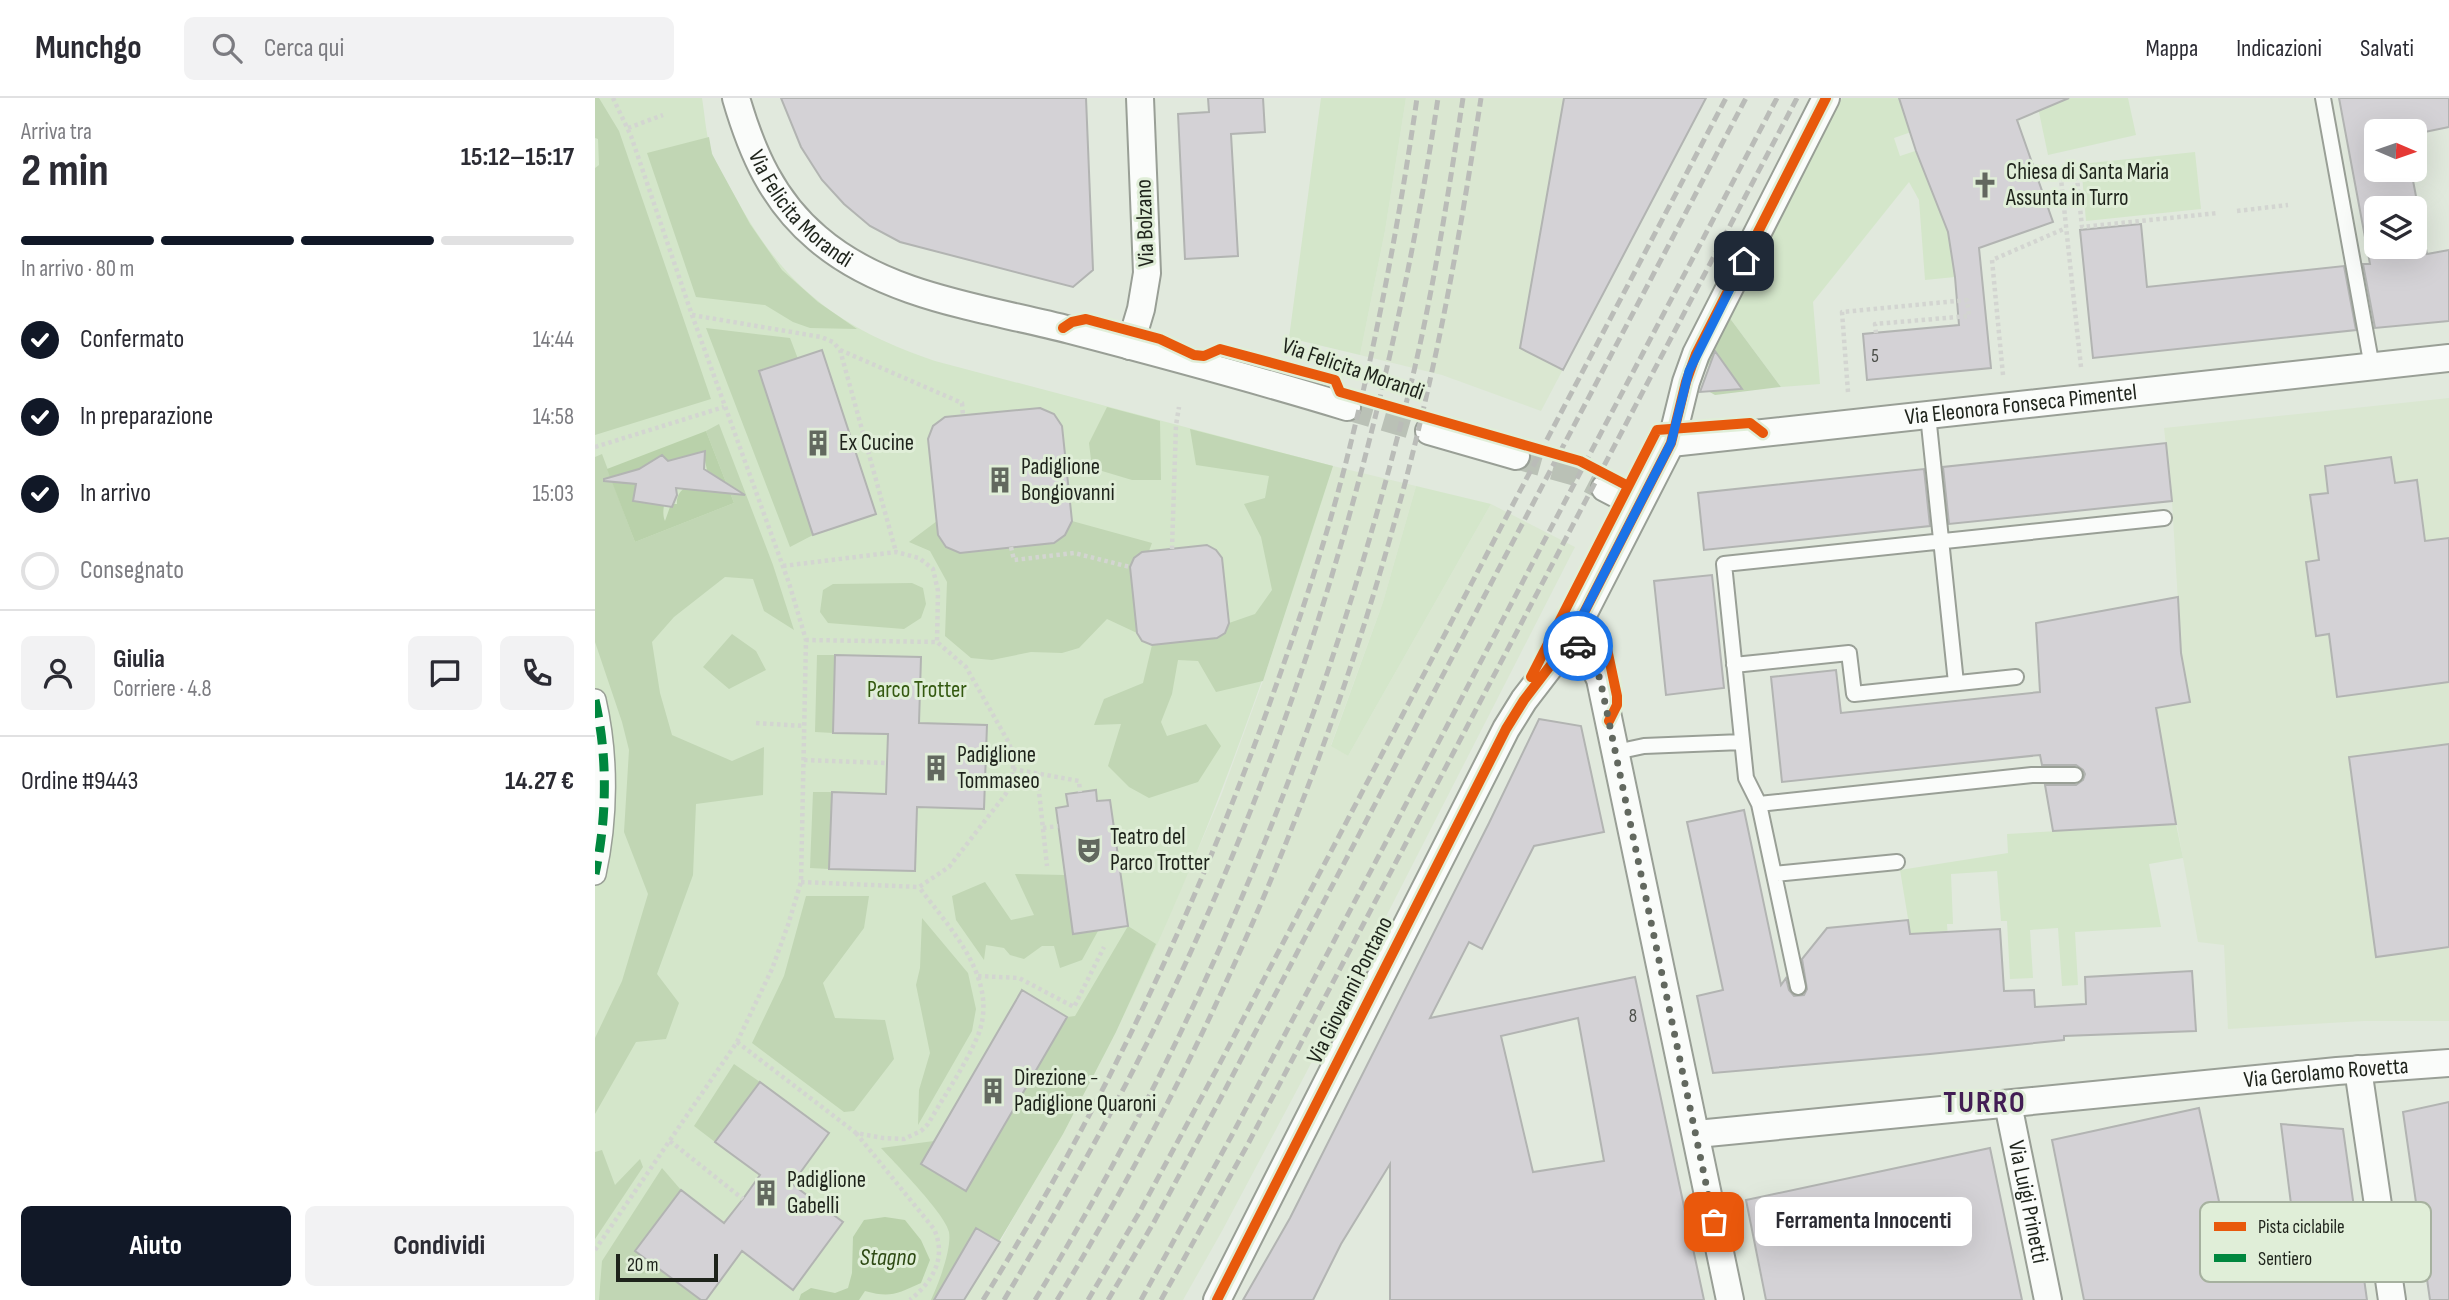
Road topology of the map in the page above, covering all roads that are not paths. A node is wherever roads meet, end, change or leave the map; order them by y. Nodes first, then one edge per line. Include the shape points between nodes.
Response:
1 (736, 98) edge
2 (1140, 98) edge
3 (1826, 98) edge
4 (2323, 98) edge
5 (1130, 346) junction
6 (2449, 358) edge
7 (2372, 367) junction
8 (1346, 407) tunnel mouth
9 (1928, 415) junction
10 (1429, 431) tunnel mouth
11 (1671, 443) junction
12 (1515, 456) tunnel mouth
13 (1605, 488) tunnel mouth
14 (1638, 505) junction
15 (2164, 518) dead end
16 (1941, 541) junction
17 (1570, 640) junction
18 (1734, 665) junction
19 (2016, 677) dead end
20 (1956, 683) junction
21 (595, 700) edge
22 (1742, 742) junction
23 (1616, 752) junction
24 (2075, 775) dead end
25 (1759, 804) junction
26 (1897, 862) dead end
27 (595, 874) edge
28 (1774, 874) junction
29 (1798, 987) dead end
30 (2449, 1063) edge
31 (2358, 1069) junction
32 (2008, 1104) junction
33 (1697, 1134) junction
34 (2378, 1202) edge
35 (2389, 1282) edge
36 (1217, 1300) edge
37 (1730, 1300) edge
38 (2048, 1300) edge
39 (2392, 1300) edge

1 - 5 street, Via Felicita Morandi via 747,136 773,191 807,229 846,260 946,300
2 - 5 street, Via Bolzano via 1147,273
3 - 11 street, Via Giovanni Pontano via 1696,354
4 - 7 lane
5 - 8 street, Via Felicita Morandi
6 - 7 street, Via Eleonora Fonseca Pimentel
7 - 9 street, Via Eleonora Fonseca Pimentel
9 - 11 street, Via Eleonora Fonseca Pimentel
9 - 16 lane
10 - 12 street, Via Felicita Morandi
11 - 14 street, Via Giovanni Pontano
13 - 14 street
14 - 17 street, Via Giovanni Pontano
15 - 16 lane
16 - 18 lane via 1724,564
16 - 20 lane
17 - 23 street via 1598,671
17 - 36 street, Via Giovanni Pontano via 1506,729
18 - 20 lane via 1849,653 1854,694
18 - 22 lane
19 - 20 lane
21 - 27 street via 604,810
22 - 23 lane via 1644,746
22 - 25 lane via 1746,778
23 - 33 street
24 - 25 lane via 2032,775
25 - 28 lane
26 - 28 lane
28 - 29 lane
30 - 31 street, Via Gerolamo Rovetta
31 - 32 street, Via Gerolamo Rovetta
31 - 34 street
32 - 33 street, Via Gerolamo Rovetta
32 - 38 street, Via Luigi Prinetti
33 - 37 street
35 - 39 street

